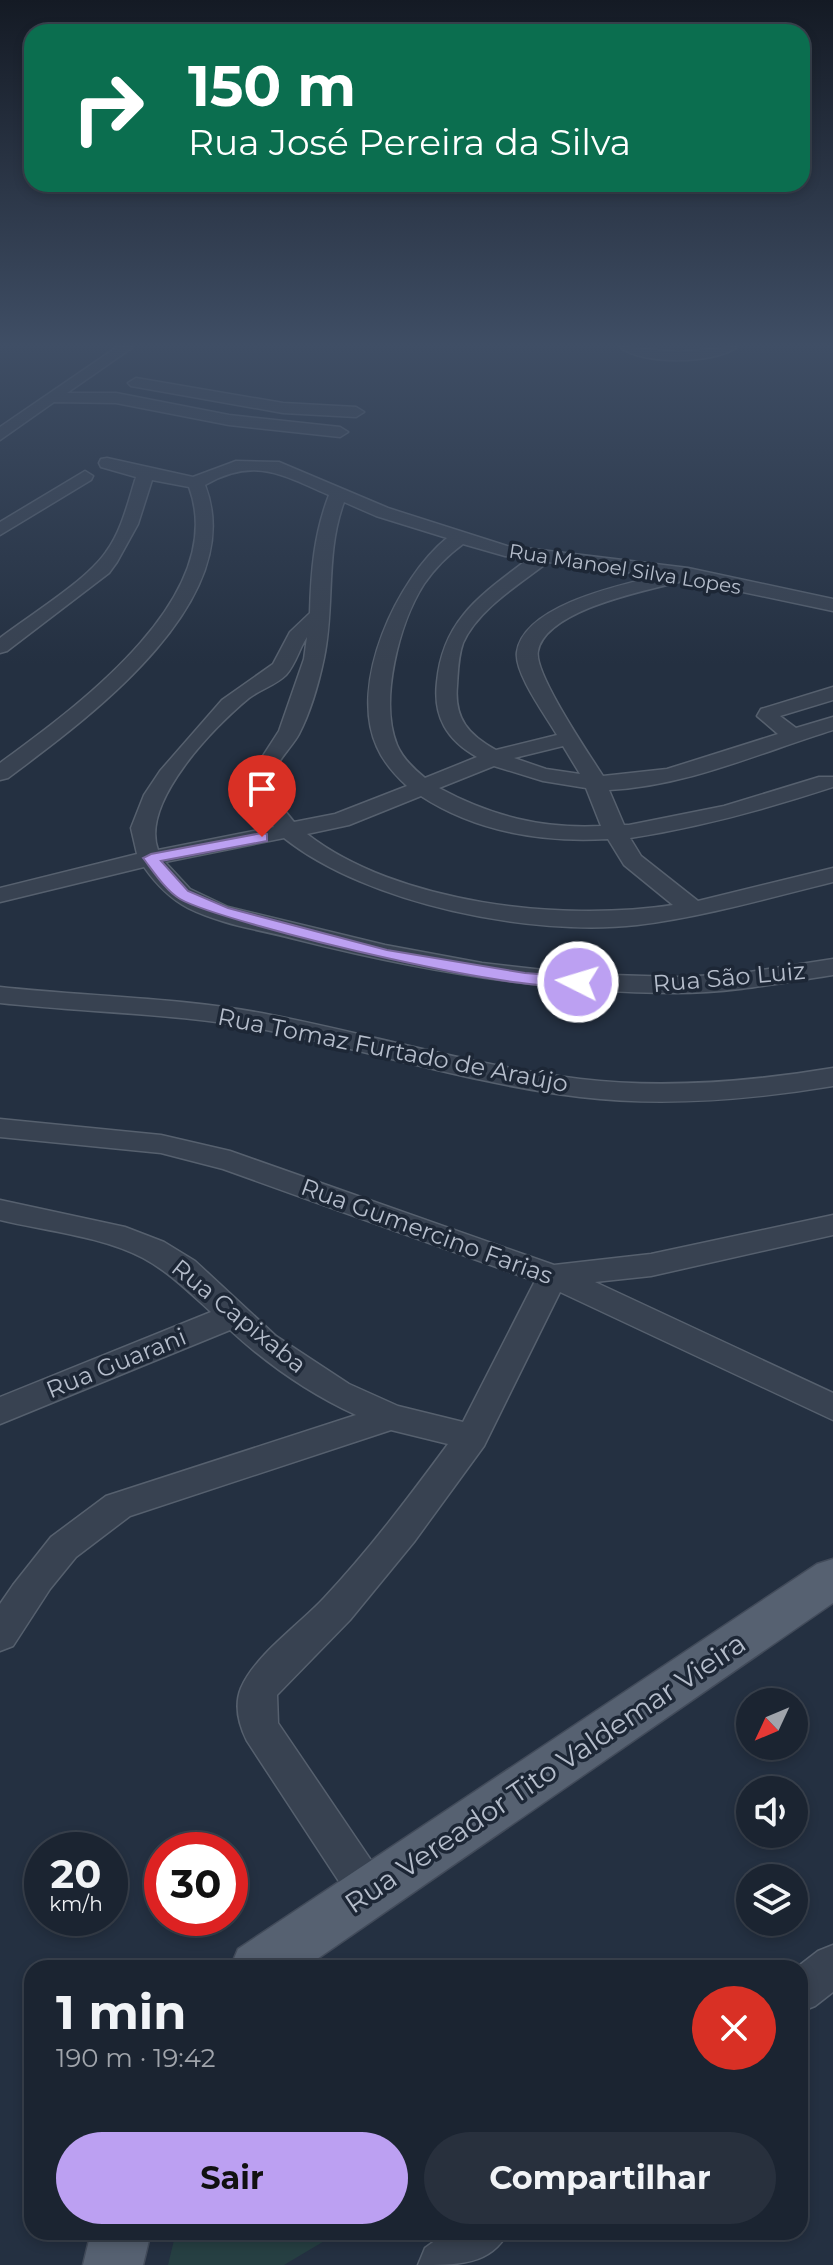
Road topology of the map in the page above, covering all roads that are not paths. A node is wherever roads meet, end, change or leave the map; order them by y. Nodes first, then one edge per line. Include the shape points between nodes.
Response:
1 (107, 463) dead end
2 (145, 474) junction
3 (85, 476) dead end
4 (196, 483) junction
5 (339, 493) junction
6 (0, 530) edge
7 (460, 537) junction
8 (543, 557) junction
9 (688, 574) junction
10 (833, 605) edge
11 (320, 615) junction
12 (0, 647) edge
13 (833, 693) edge
14 (833, 723) edge
15 (792, 735) junction
16 (570, 738) junction
17 (497, 759) junction
18 (0, 773) edge
19 (595, 782) junction
20 (827, 782) dead end
21 (425, 789) junction
22 (290, 832) junction
23 (615, 832) junction
24 (151, 858) junction
25 (833, 875) edge
26 (0, 895) edge
27 (693, 909) junction
28 (833, 967) edge
29 (0, 995) edge
30 (833, 1077) edge
31 (0, 1128) edge
32 (0, 1210) edge
33 (833, 1225) edge
34 (553, 1276) junction
35 (232, 1316) junction
36 (833, 1407) edge
37 (0, 1411) edge
38 (391, 1417) junction
39 (472, 1437) junction
40 (833, 1578) edge
41 (0, 1635) edge
42 (369, 1892) junction
43 (269, 1960) edge
44 (833, 1966) edge
45 (808, 1985) edge
46 (119, 2240) edge
47 (475, 2240) edge
48 (113, 2265) edge
49 (442, 2265) edge

1 - 2 street
2 - 4 street
2 - 12 street via 115,556
3 - 6 street
4 - 5 street, Rua Manoel Silva Lopes via 227,465 251,462 279,467
4 - 18 street via 203,502 205,541 170,615 105,692
5 - 7 street, Rua Manoel Silva Lopes
5 - 11 street via 320,568
7 - 8 street, Rua Manoel Silva Lopes
7 - 21 street via 430,561 410,587 395,620 384,667 378,714 383,740 395,762
8 - 9 street, Rua Manoel Silva Lopes
8 - 17 street via 506,586 453,644 447,712 474,746
9 - 10 street, Rua Manoel Silva Lopes
9 - 16 street via 583,604 534,635 528,665
11 - 22 street via 298,713 261,776 263,797
11 - 24 street via 299,634 277,672 228,707 170,772 142,827
13 - 15 street via 768,713
14 - 15 street
15 - 19 street via 656,777
16 - 17 street via 527,746
16 - 19 street
17 - 19 street via 534,773
17 - 21 street
19 - 23 street
20 - 23 street via 697,821
21 - 22 street via 341,820
21 - 23 street via 459,810 513,827
22 - 24 street
22 - 27 street via 317,853 391,887 498,912 602,920
23 - 27 street via 640,868
24 - 26 street
24 - 28 street, Rua São Luiz via 183,895 222,911 386,955 525,978 680,985
25 - 27 street
29 - 30 street, Rua Tomaz Furtado de Araújo via 217,1014 479,1071 626,1092 705,1094
31 - 34 street, Rua Gumercino Farias via 161,1144 230,1161
32 - 35 street, Rua Capixaba via 125,1238 153,1250 184,1269
33 - 34 street via 651,1265
34 - 36 street, Rua Gumercino Farias
34 - 39 street
35 - 37 street, Rua Guarani
35 - 38 street, Rua Capixaba via 338,1393
38 - 39 street, Rua Capixaba
38 - 41 street via 118,1506 62,1547
39 - 42 street via 374,1565 258,1692 260,1729
40 - 42 main road, Rua Vereador Tito Valdemar Vieira
42 - 43 main road, Rua Vereador Tito Valdemar Vieira
44 - 45 street
46 - 48 main road
47 - 49 street

